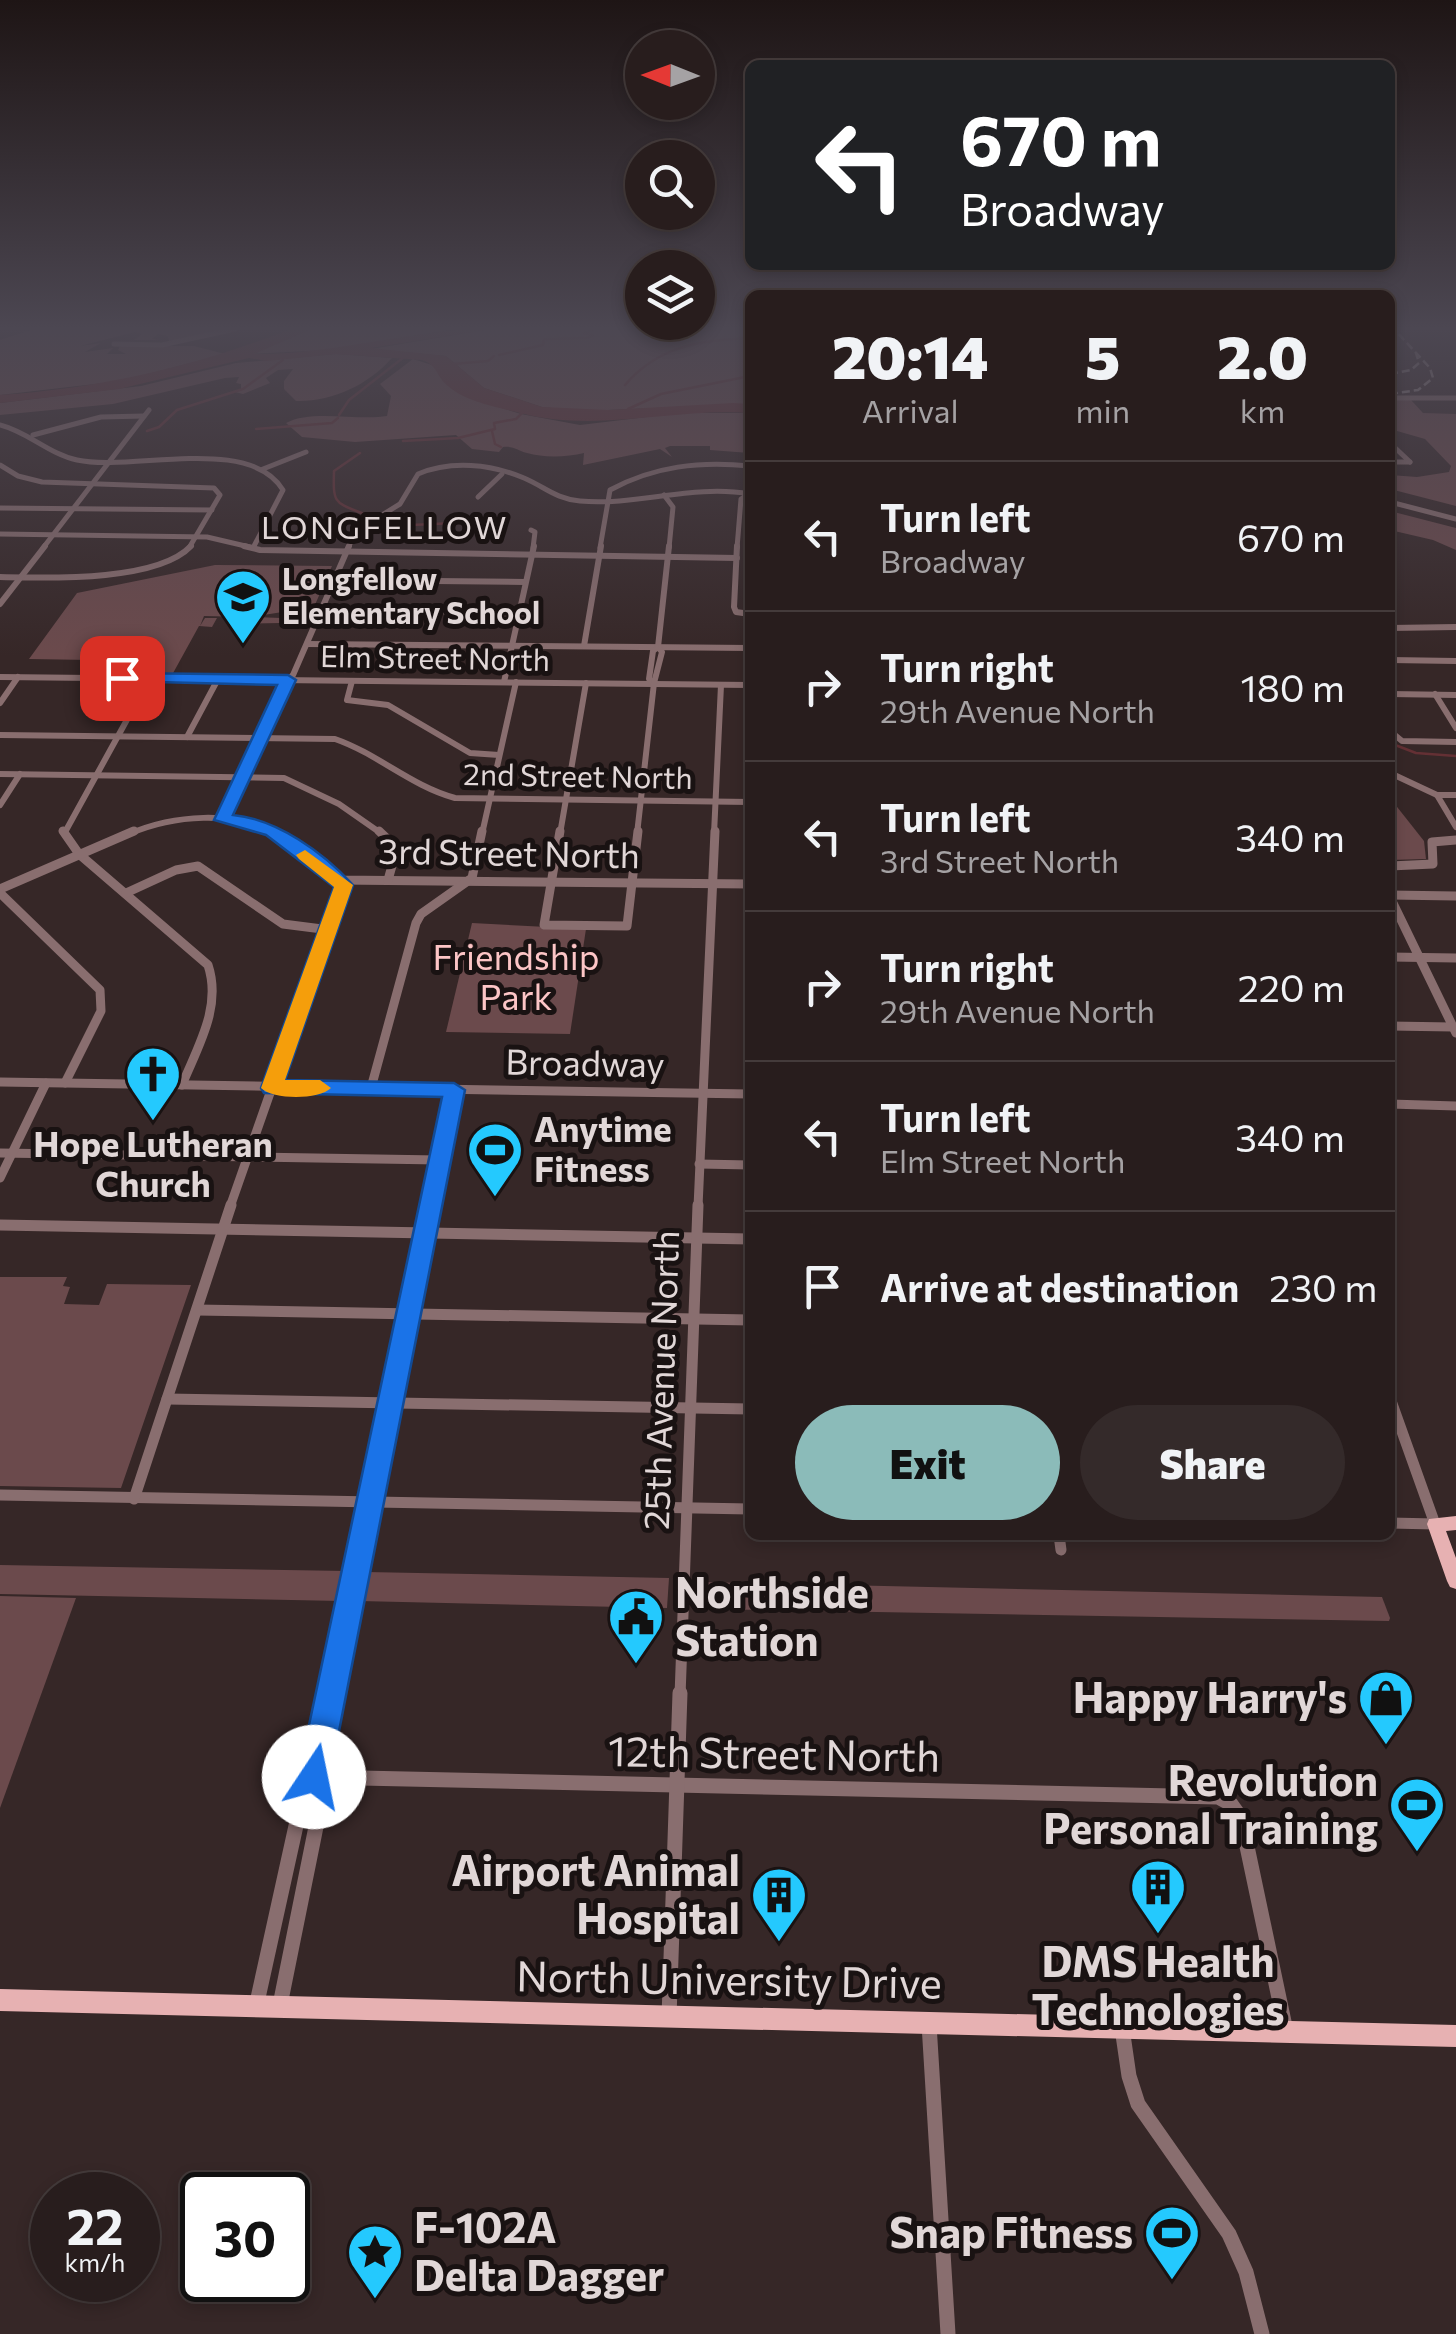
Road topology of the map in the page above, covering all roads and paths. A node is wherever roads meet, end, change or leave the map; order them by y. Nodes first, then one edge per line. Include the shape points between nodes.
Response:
1 (38, 438) edge
2 (127, 438) edge
3 (1395, 448) edge
4 (306, 452) dead end
5 (110, 460) junction
6 (1395, 462) edge
7 (0, 465) edge
8 (745, 466) edge
9 (263, 468) junction
10 (8, 471) junction
11 (0, 474) edge
12 (502, 474) junction
13 (92, 484) junction
14 (745, 493) edge
15 (664, 495) junction
16 (478, 496) dead end
17 (745, 496) edge
18 (608, 499) junction
19 (1395, 503) edge
20 (0, 508) edge
21 (73, 509) junction
22 (212, 510) junction
23 (1456, 519) edge
24 (531, 530) dead end
25 (0, 534) edge
26 (53, 535) junction
27 (196, 536) junction
28 (254, 548) junction
29 (347, 552) junction
30 (532, 552) junction
31 (598, 556) junction
32 (667, 558) junction
33 (737, 558) junction
34 (95, 564) dead end
35 (99, 574) junction
36 (0, 577) edge
37 (21, 577) junction
38 (335, 580) junction
39 (524, 582) junction
40 (0, 604) edge
41 (322, 610) junction
42 (518, 612) junction
43 (745, 613) edge
44 (1395, 628) edge
45 (1456, 628) edge
46 (307, 644) junction
47 (510, 646) junction
48 (584, 646) junction
49 (658, 647) junction
50 (745, 648) edge
51 (1395, 660) edge
52 (1456, 661) edge
53 (0, 677) edge
54 (18, 677) junction
55 (150, 678) junction
56 (218, 680) junction
57 (288, 680) junction
58 (352, 681) junction
59 (504, 682) junction
60 (516, 682) junction
61 (586, 683) junction
62 (654, 684) junction
63 (721, 684) junction
64 (745, 685) edge
65 (1395, 694) edge
66 (1435, 694) junction
67 (1456, 695) edge
68 (0, 704) edge
69 (1456, 728) edge
70 (0, 735) edge
71 (115, 737) junction
72 (188, 737) junction
73 (1395, 737) edge
74 (258, 738) junction
75 (1456, 742) edge
76 (499, 756) junction
77 (0, 774) edge
78 (20, 774) junction
79 (92, 775) junction
80 (1395, 775) edge
81 (241, 777) junction
82 (1437, 795) junction
83 (1456, 795) edge
84 (488, 799) junction
85 (564, 800) junction
86 (640, 800) junction
87 (716, 801) junction
88 (745, 802) edge
89 (0, 805) edge
90 (223, 820) junction
91 (1456, 827) edge
92 (1456, 840) edge
93 (79, 854) junction
94 (1395, 866) edge
95 (340, 880) junction
96 (388, 880) junction
97 (469, 881) junction
98 (550, 882) junction
99 (631, 883) junction
100 (713, 884) junction
101 (745, 884) edge
102 (0, 891) edge
103 (126, 894) junction
104 (1395, 896) edge
105 (1456, 896) edge
106 (1395, 906) edge
107 (330, 930) junction
108 (1395, 957) edge
109 (1420, 958) junction
110 (1456, 958) edge
111 (1395, 1026) edge
112 (1454, 1030) edge
113 (0, 1082) edge
114 (46, 1083) junction
115 (65, 1084) junction
116 (182, 1085) junction
117 (272, 1088) junction
118 (371, 1088) junction
119 (454, 1090) junction
120 (702, 1094) junction
121 (745, 1094) edge
122 (1395, 1104) edge
123 (1456, 1106) edge
124 (6, 1153) edge
125 (246, 1157) junction
126 (439, 1160) junction
127 (699, 1164) junction
128 (745, 1165) edge
129 (0, 1178) edge
130 (0, 1225) edge
131 (222, 1230) junction
132 (425, 1232) junction
133 (696, 1238) junction
134 (745, 1239) edge
135 (197, 1310) junction
136 (408, 1314) junction
137 (693, 1319) junction
138 (745, 1320) edge
139 (167, 1398) junction
140 (390, 1403) junction
141 (690, 1409) junction
142 (745, 1410) edge
143 (1395, 1424) edge
144 (0, 1495) edge
145 (134, 1499) junction
146 (370, 1504) junction
147 (687, 1508) junction
148 (745, 1510) edge
149 (1395, 1523) edge
150 (1435, 1524) junction
151 (1456, 1524) edge
152 (1060, 1540) edge
153 (1061, 1550) dead end
154 (1456, 1581) edge
155 (314, 1777) junction
156 (676, 1788) junction
157 (0, 2000) edge
158 (256, 2007) junction
159 (280, 2008) junction
160 (669, 2017) junction
161 (929, 2023) junction
162 (1122, 2027) junction
163 (1287, 2031) junction
164 (1456, 2036) edge
165 (948, 2334) edge
166 (1262, 2334) edge

1 - 5 street via 70,458
2 - 5 street
3 - 6 street via 1410,462
4 - 9 street
5 - 9 street
5 - 13 street
7 - 10 street
8 - 18 street via 657,470 612,488
9 - 28 street via 283,490
10 - 11 street
10 - 13 street via 42,482
12 - 16 street
12 - 18 street via 554,496
12 - 29 street via 447,465 423,471 400,504 359,526
13 - 21 street
13 - 22 street via 210,486 220,495
14 - 15 street via 710,489
15 - 18 street
15 - 32 street via 672,507
17 - 33 street
18 - 31 street
19 - 23 street
20 - 21 street
21 - 22 street
21 - 26 street
22 - 27 street
24 - 30 street
25 - 26 street
26 - 27 street
26 - 37 street
27 - 28 street
27 - 35 street via 178,557
28 - 29 street
29 - 30 street
29 - 38 street
30 - 31 street
30 - 39 street
31 - 32 street
31 - 48 street
32 - 33 street
32 - 49 street
33 - 43 street via 734,607
34 - 35 street
35 - 37 street
36 - 37 street
37 - 40 street
38 - 39 street
38 - 41 street
39 - 42 street
41 - 42 street
41 - 46 street
42 - 47 street
44 - 45 street
46 - 47 street
46 - 57 street
47 - 48 street
47 - 59 street
48 - 49 street
49 - 50 street
49 - 62 street
51 - 52 street
53 - 54 street, Elm Street North
54 - 55 street, Elm Street North
54 - 68 street
55 - 56 street, Elm Street North
55 - 71 street
56 - 57 street, Elm Street North
56 - 72 street
57 - 58 street, Elm Street North
57 - 74 street
58 - 59 street, Elm Street North
58 - 76 street via 347,700 388,705 470,753
59 - 60 street, Elm Street North
60 - 61 street, Elm Street North
60 - 76 street
61 - 62 street, Elm Street North
61 - 85 street
62 - 63 street, Elm Street North
62 - 86 street
63 - 64 street, Elm Street North
63 - 87 street, 25th Avenue North
65 - 66 street
66 - 67 street
66 - 69 street
70 - 71 street, 2nd Street North
71 - 72 street, 2nd Street North
71 - 79 street
72 - 74 street, 2nd Street North
73 - 75 street
74 - 81 street
74 - 84 street, 2nd Street North via 335,739 428,792
76 - 84 street
77 - 78 street
78 - 79 street
78 - 89 street
79 - 81 street
79 - 93 street via 63,831
80 - 82 street
81 - 90 street
81 - 96 street via 297,781 372,825 397,848
82 - 83 street
82 - 91 street
84 - 85 street, 2nd Street North
84 - 97 street
85 - 86 street, 2nd Street North
85 - 98 street
86 - 87 street, 2nd Street North
86 - 99 street
87 - 88 street, 2nd Street North
87 - 100 street, 25th Avenue North
90 - 93 street, 3rd Street North via 162,822
90 - 95 street, 3rd Street North via 273,832
92 - 94 street via 1432,842 1433,864
93 - 102 street, 3rd Street North
93 - 103 street
95 - 96 street, 3rd Street North
95 - 107 street
96 - 97 street, 3rd Street North
97 - 98 street, 3rd Street North
97 - 118 street via 416,922
98 - 99 street, 3rd Street North
98 - 99 street via 544,925 627,926
99 - 100 street, 3rd Street North
100 - 101 street, 3rd Street North
100 - 120 street, 25th Avenue North
102 - 115 street via 100,990 101,1011
103 - 107 street via 198,866 283,924
103 - 116 street via 214,976 214,996
104 - 105 street
106 - 109 street
107 - 117 street
108 - 109 street
109 - 110 street
109 - 112 street
111 - 112 street
113 - 114 street, Broadway
114 - 115 street, Broadway
114 - 124 street
115 - 116 street, Broadway
116 - 117 street, Broadway
117 - 118 street, Broadway
117 - 125 street
118 - 119 street, Broadway
119 - 120 street, Broadway
119 - 126 street
120 - 121 street, Broadway
120 - 127 street, 25th Avenue North
122 - 123 street
124 - 125 street
124 - 129 street
125 - 126 street
125 - 131 street
126 - 132 street
127 - 128 street
127 - 133 street, 25th Avenue North
130 - 131 street
131 - 132 street
131 - 135 street
132 - 133 street
132 - 136 street
133 - 134 street
133 - 137 street, 25th Avenue North
135 - 136 street
135 - 139 street
136 - 137 street
136 - 140 street
137 - 138 street
137 - 141 street, 25th Avenue North
139 - 140 street
139 - 145 street
140 - 141 street
140 - 146 street
141 - 142 street
141 - 147 street, 25th Avenue North
143 - 150 street
144 - 145 street
145 - 146 street
146 - 147 street
146 - 155 street
147 - 148 street
147 - 156 street, 25th Avenue North
149 - 150 street
150 - 151 main road
150 - 154 main road
152 - 153 street
155 - 156 street, 12th Street North
155 - 158 street via 301,1804
155 - 159 street via 321,1802
156 - 160 street, 25th Avenue North
156 - 163 street, 12th Street North via 1218,1797 1241,1818
157 - 158 main road, North University Drive
158 - 159 main road, North University Drive
159 - 160 main road, North University Drive
160 - 161 main road, North University Drive
161 - 162 main road, North University Drive
161 - 165 street
162 - 163 main road, North University Drive
162 - 166 street via 1140,2109 1237,2246
163 - 164 main road, North University Drive

